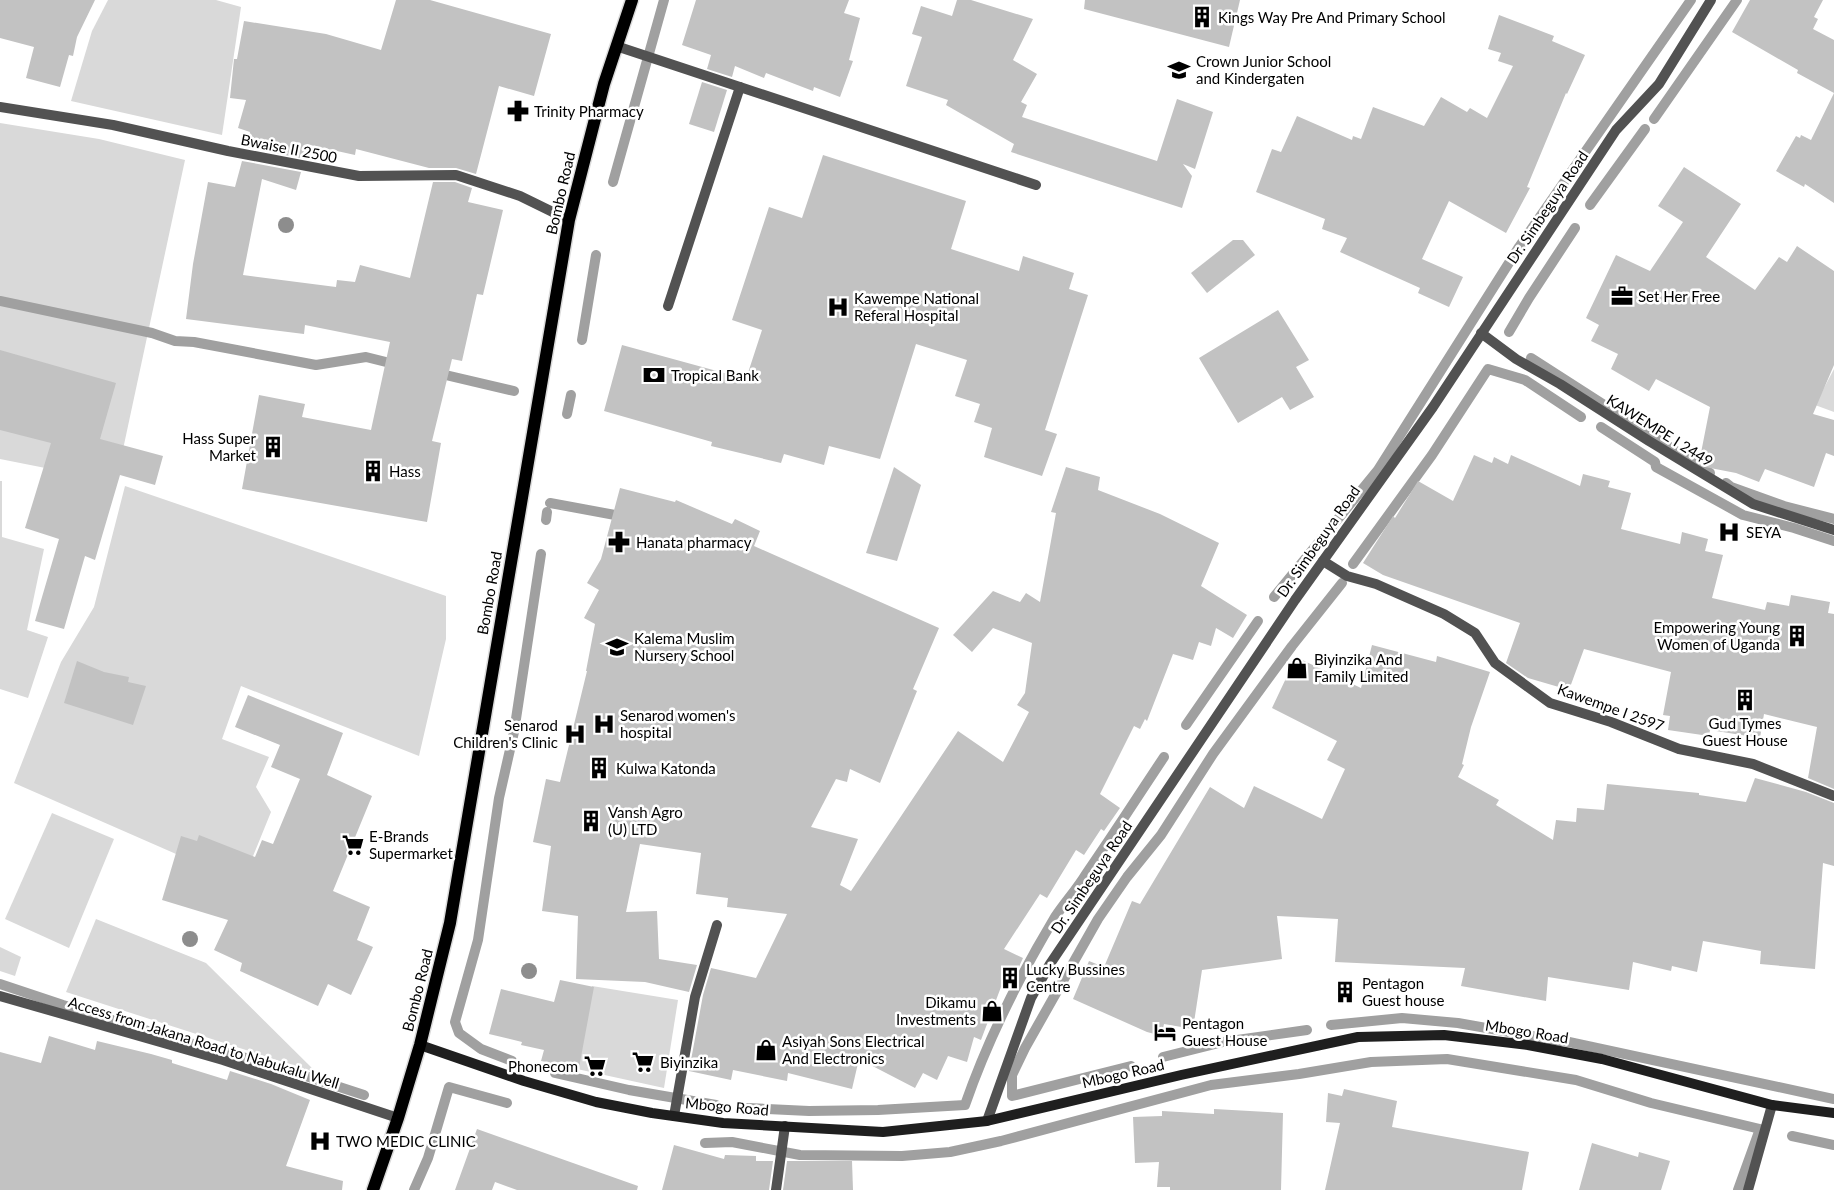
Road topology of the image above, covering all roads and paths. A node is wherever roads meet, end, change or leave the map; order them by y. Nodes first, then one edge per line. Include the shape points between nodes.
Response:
1 (632, 0) edge
2 (1711, 0) edge
3 (616, 46) junction
4 (740, 87) junction
5 (0, 107) edge
6 (1036, 185) dead end
7 (569, 220) junction
8 (668, 306) dead end
9 (1480, 333) junction
10 (1834, 530) edge
11 (1323, 561) junction
12 (1834, 796) edge
13 (717, 925) dead end
14 (0, 996) edge
15 (420, 1045) junction
16 (1772, 1105) junction
17 (1834, 1113) edge
18 (674, 1116) junction
19 (398, 1118) junction
20 (987, 1121) junction
21 (786, 1126) junction
22 (373, 1190) edge
23 (776, 1190) edge
24 (1748, 1190) edge

1 - 3 main road, Bombo Road
2 - 9 street, Dr. Simbeguya Road via 1659,84 1616,130
3 - 4 street
3 - 7 main road, Bombo Road
4 - 6 street
4 - 8 street
5 - 7 street, Bwaise II 2500 via 113,124 228,151 359,176 456,175 520,196
7 - 15 main road, Bombo Road via 450,923
9 - 10 street, KAWEMPE I 2449 via 1516,359 1753,504
9 - 11 street, Dr. Simbeguya Road via 1433,407
11 - 12 street, Kawempe I 2597 via 1346,576 1376,584 1444,614 1475,633 1496,664 1550,703 1611,722 1679,749 1753,764
11 - 20 street, Dr. Simbeguya Road via 1050,964 1031,998
13 - 18 street via 695,997
14 - 19 street, Access from Jakana Road to Nabukalu Well via 223,1060
15 - 18 street, Mbogo Road via 524,1082 596,1102
15 - 19 main road, Bombo Road
16 - 17 street, Mbogo Road
16 - 20 street, Mbogo Road via 1528,1044 1444,1035 1358,1037
16 - 24 street
18 - 21 street, Mbogo Road via 723,1123
19 - 22 main road, Bombo Road
20 - 21 street, Mbogo Road via 883,1132
21 - 23 street

